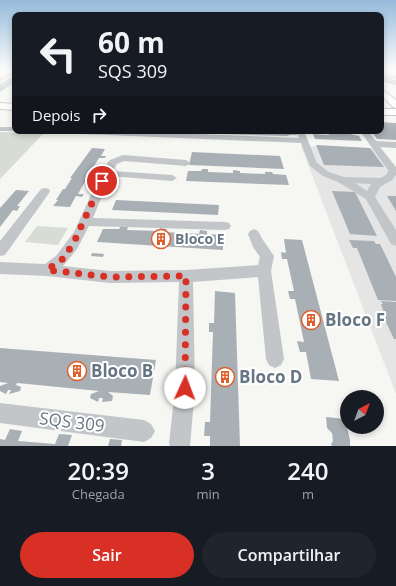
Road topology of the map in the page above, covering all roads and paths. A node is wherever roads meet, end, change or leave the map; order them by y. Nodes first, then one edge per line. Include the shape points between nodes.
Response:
1 (384, 96) edge
2 (0, 100) edge
3 (12, 100) edge
4 (0, 106) edge
5 (12, 107) edge
6 (384, 107) edge
7 (395, 112) edge
8 (384, 118) edge
9 (0, 129) edge
10 (12, 129) edge
11 (133, 134) edge
12 (301, 134) edge
13 (367, 134) edge
14 (304, 141) junction
15 (375, 144) junction
16 (396, 145) edge
17 (164, 161) junction
18 (186, 163) dead end
19 (106, 173) junction
20 (157, 177) junction
21 (172, 178) dead end
22 (342, 180) junction
23 (382, 181) junction
24 (45, 191) dead end
25 (370, 197) junction
26 (84, 222) junction
27 (225, 226) dead end
28 (254, 234) dead end
29 (396, 241) edge
30 (0, 251) edge
31 (0, 268) edge
32 (47, 270) junction
33 (264, 271) junction
34 (186, 276) junction
35 (275, 359) dead end
36 (0, 413) edge
37 (144, 431) dead end
38 (180, 444) dead end

1 - 7 main road
2 - 3 main road
4 - 5 main road
6 - 7 main road
7 - 8 main road
9 - 10 street
11 - 14 street
12 - 14 street
13 - 15 street
14 - 22 street via 313,164 326,174
15 - 16 street
15 - 23 street via 393,170 392,175
17 - 18 street
17 - 19 street via 120,158 113,162
17 - 20 street
19 - 20 street
19 - 26 street
20 - 21 street
22 - 23 street
22 - 25 street
23 - 25 street via 375,186
24 - 30 street
25 - 29 street
26 - 27 street
26 - 32 street via 64,258
28 - 33 street via 257,244 267,256
31 - 32 street
32 - 34 street via 110,277
33 - 34 street
33 - 35 street
34 - 38 street via 185,388
36 - 37 street, SQS 309

